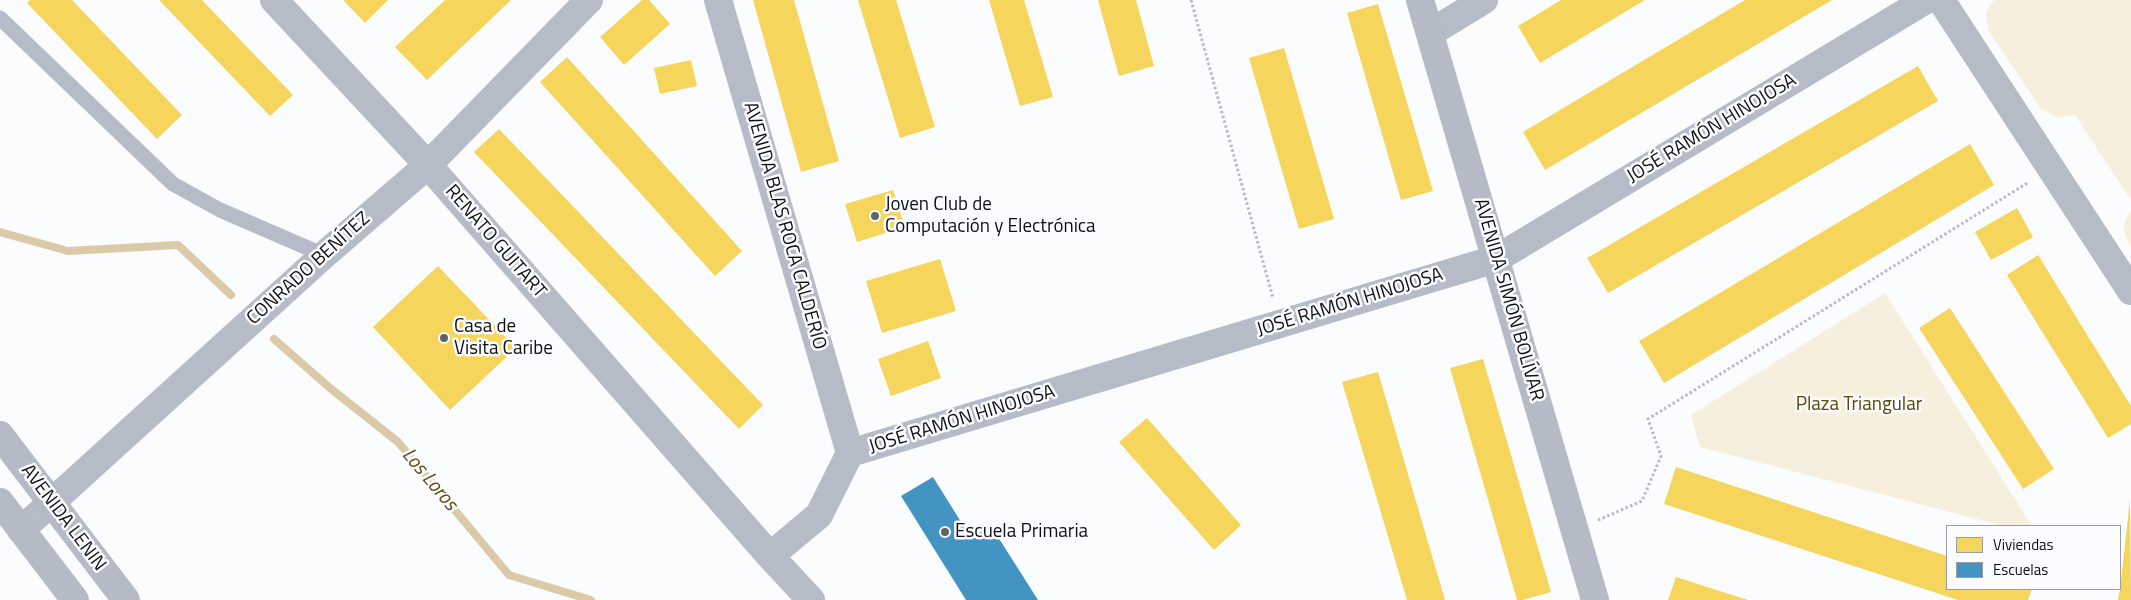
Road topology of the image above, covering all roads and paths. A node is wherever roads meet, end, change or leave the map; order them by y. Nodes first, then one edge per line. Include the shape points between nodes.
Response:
1 (274, 0) edge
2 (589, 0) edge
3 (718, 0) edge
4 (1191, 0) edge
5 (1420, 0) edge
6 (1484, 0) edge
7 (1926, 0) edge
8 (1941, 0) edge
9 (0, 18) edge
10 (1430, 33) junction
11 (428, 165) junction
12 (2051, 168) junction
13 (324, 255) junction
14 (1496, 260) junction
15 (2131, 291) edge
16 (1280, 324) junction
17 (0, 435) edge
18 (850, 453) junction
19 (0, 502) edge
20 (52, 502) junction
21 (1575, 529) junction
22 (21, 530) junction
23 (770, 556) junction
24 (75, 600) edge
25 (126, 600) edge
26 (811, 600) edge
27 (1595, 600) edge

1 - 11 street, RENATO GUITART
2 - 11 street, CONRADO BENÍTEZ
3 - 18 street, AVENIDA BLAS ROCA CALDERÍO
4 - 16 path
5 - 10 street, AVENIDA SIMÓN BOLÍVAR
6 - 10 street
7 - 14 street, JOSÉ RAMÓN HINOJOSA
8 - 12 street
9 - 13 lane via 173,184 220,210
10 - 14 street, AVENIDA SIMÓN BOLÍVAR
11 - 13 street, CONRADO BENÍTEZ
11 - 23 street, RENATO GUITART
12 - 15 street
12 - 21 path via 1648,419 1661,456 1642,501
13 - 20 street, CONRADO BENÍTEZ
14 - 16 street, JOSÉ RAMÓN HINOJOSA
14 - 21 street, AVENIDA SIMÓN BOLÍVAR
16 - 18 street, JOSÉ RAMÓN HINOJOSA
17 - 20 street, AVENIDA LENIN
18 - 23 street, JOSÉ RAMÓN HINOJOSA via 819,515
19 - 22 street
20 - 22 street, CONRADO BENÍTEZ
20 - 25 street, AVENIDA LENIN
21 - 27 street, AVENIDA SIMÓN BOLÍVAR
22 - 24 street
23 - 26 street, RENATO GUITART

